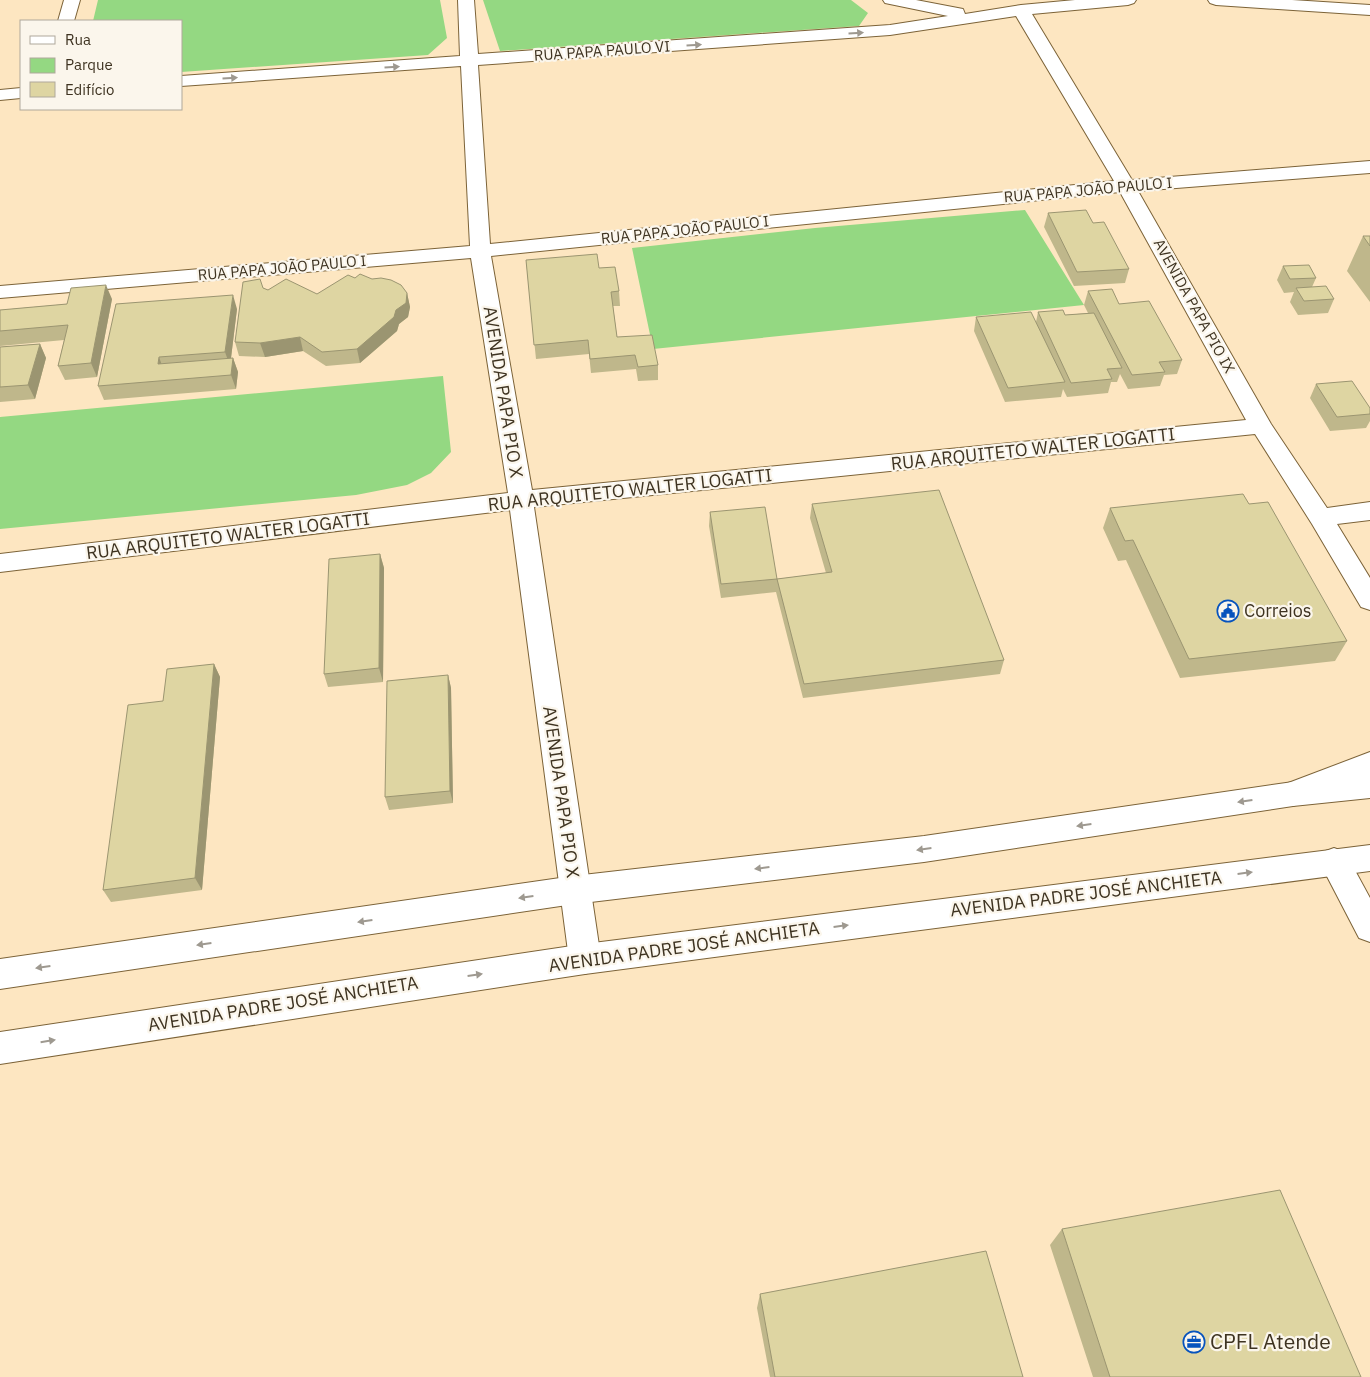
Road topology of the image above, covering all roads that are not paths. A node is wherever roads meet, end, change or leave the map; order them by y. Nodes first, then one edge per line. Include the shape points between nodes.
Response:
1 (72, 0) edge
2 (466, 0) edge
3 (892, 0) edge
4 (1128, 0) edge
5 (1216, 0) edge
6 (1022, 10) junction
7 (1370, 10) edge
8 (973, 16) junction
9 (66, 20) edge
10 (469, 61) junction
11 (182, 81) edge
12 (20, 93) edge
13 (0, 95) edge
14 (1370, 167) edge
15 (1126, 186) junction
16 (480, 251) junction
17 (0, 292) edge
18 (1261, 426) junction
19 (521, 500) junction
20 (1370, 511) edge
21 (1321, 518) junction
22 (0, 563) edge
23 (1370, 600) edge
24 (1370, 764) edge
25 (1370, 786) edge
26 (1293, 794) junction
27 (1370, 858) edge
28 (1334, 861) junction
29 (574, 890) junction
30 (1370, 928) edge
31 (585, 960) junction
32 (0, 974) edge
33 (0, 1048) edge

1 - 9 main road
2 - 10 main road, AVENIDA PAPA PIO X
3 - 8 main road
4 - 6 main road, RUA PAPA PAULO VI
5 - 7 main road
6 - 8 main road, RUA PAPA PAULO VI
6 - 15 main road, AVENIDA PAPA PIO IX
10 -> 8 main road, RUA PAPA PAULO VI via 890,30
11 -> 10 main road, RUA PAPA PAULO VI
10 - 16 main road, AVENIDA PAPA PIO X
12 - 13 main road
14 - 15 main road, RUA PAPA JOÃO PAULO I
15 - 16 main road, RUA PAPA JOÃO PAULO I
15 - 18 main road, AVENIDA PAPA PIO IX
16 - 17 main road, RUA PAPA JOÃO PAULO I
16 - 19 main road, AVENIDA PAPA PIO X
18 - 19 main road, RUA ARQUITETO WALTER LOGATTI
18 - 21 main road, AVENIDA PAPA PIO IX
19 - 22 main road, RUA ARQUITETO WALTER LOGATTI
19 - 29 main road, AVENIDA PAPA PIO X
20 - 21 main road
21 - 23 main road, AVENIDA PAPA PIO IX
24 - 26 main road
25 - 26 main road
26 -> 29 main road via 924,849
27 - 28 main road, AVENIDA PADRE JOSÉ ANCHIETA
28 - 30 main road
31 -> 28 main road, AVENIDA PADRE JOSÉ ANCHIETA
29 - 31 main road, AVENIDA PAPA PIO X
29 -> 32 main road
33 -> 31 main road, AVENIDA PADRE JOSÉ ANCHIETA

